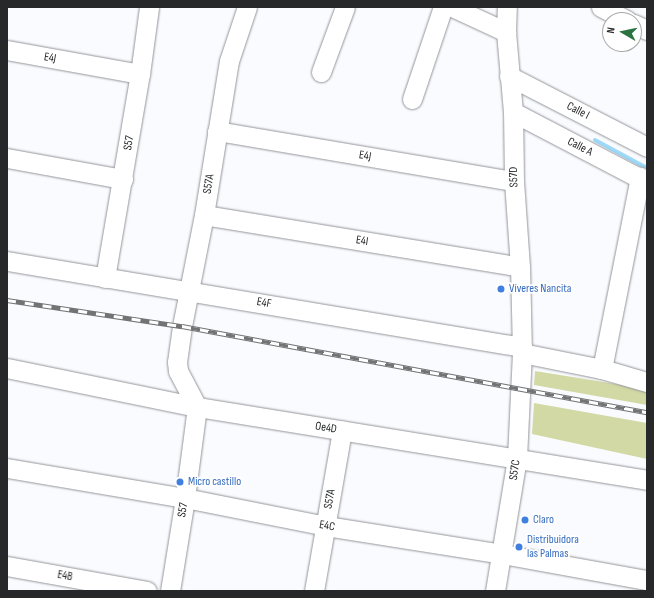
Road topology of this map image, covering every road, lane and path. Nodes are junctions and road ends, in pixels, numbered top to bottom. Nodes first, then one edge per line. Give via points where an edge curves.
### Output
1 (149, 7) edge
2 (247, 7) edge
3 (345, 7) edge
4 (443, 7) edge
5 (452, 7) edge
6 (507, 7) edge
7 (601, 7) edge
8 (611, 12) edge
9 (506, 32) junction
10 (7, 50) edge
11 (322, 72) dead end
12 (140, 74) junction
13 (509, 76) junction
14 (412, 99) dead end
15 (513, 112) junction
16 (217, 131) junction
17 (647, 147) edge
18 (7, 158) edge
19 (123, 179) junction
20 (644, 180) edge
21 (514, 181) junction
22 (204, 215) junction
23 (7, 261) edge
24 (520, 267) junction
25 (104, 278) junction
26 (188, 290) junction
27 (522, 350) junction
28 (602, 369) junction
29 (7, 370) edge
30 (647, 382) edge
31 (197, 407) junction
32 (342, 430) junction
33 (517, 458) junction
34 (7, 468) edge
35 (647, 480) edge
36 (185, 498) junction
37 (326, 526) junction
38 (502, 554) junction
39 (7, 566) edge
40 (647, 580) edge
41 (147, 591) edge
42 (170, 591) edge
43 (314, 591) edge
44 (495, 591) edge

1 - 12 street, S57
2 - 16 street, S57A via 229,61
3 - 11 street
4 - 14 street
5 - 9 street
6 - 9 street, S57D
7 - 8 street
9 - 13 street, S57D
10 - 12 street, E4J
12 - 19 street, S57
13 - 15 street, S57D
13 - 17 street, Calle I
15 - 20 street, Calle A
15 - 21 street, S57D
16 - 21 street, E4J
16 - 22 street, S57A
18 - 19 street
19 - 25 street, S57
20 - 28 street
21 - 24 street, S57D
22 - 24 street, E4I
22 - 26 street, S57A
23 - 25 street, E4F
24 - 27 street, S57D
25 - 26 street, E4F
26 - 27 street, E4F
26 - 31 street, S57A via 177,362 178,371
27 - 28 street, E4F
27 - 33 street, S57C
28 - 30 street, E4F
29 - 31 street, Oe4D
31 - 32 street, Oe4D
31 - 36 street, S57
32 - 33 street, Oe4D
32 - 37 street, S57A
33 - 35 street, Oe4D
33 - 38 street, S57C
34 - 36 street, E4C
36 - 37 street, E4C
36 - 42 street, S57
37 - 38 street, E4C
37 - 43 street, S57A
38 - 40 street, E4C
38 - 44 street, S57C
39 - 41 street, E4B

